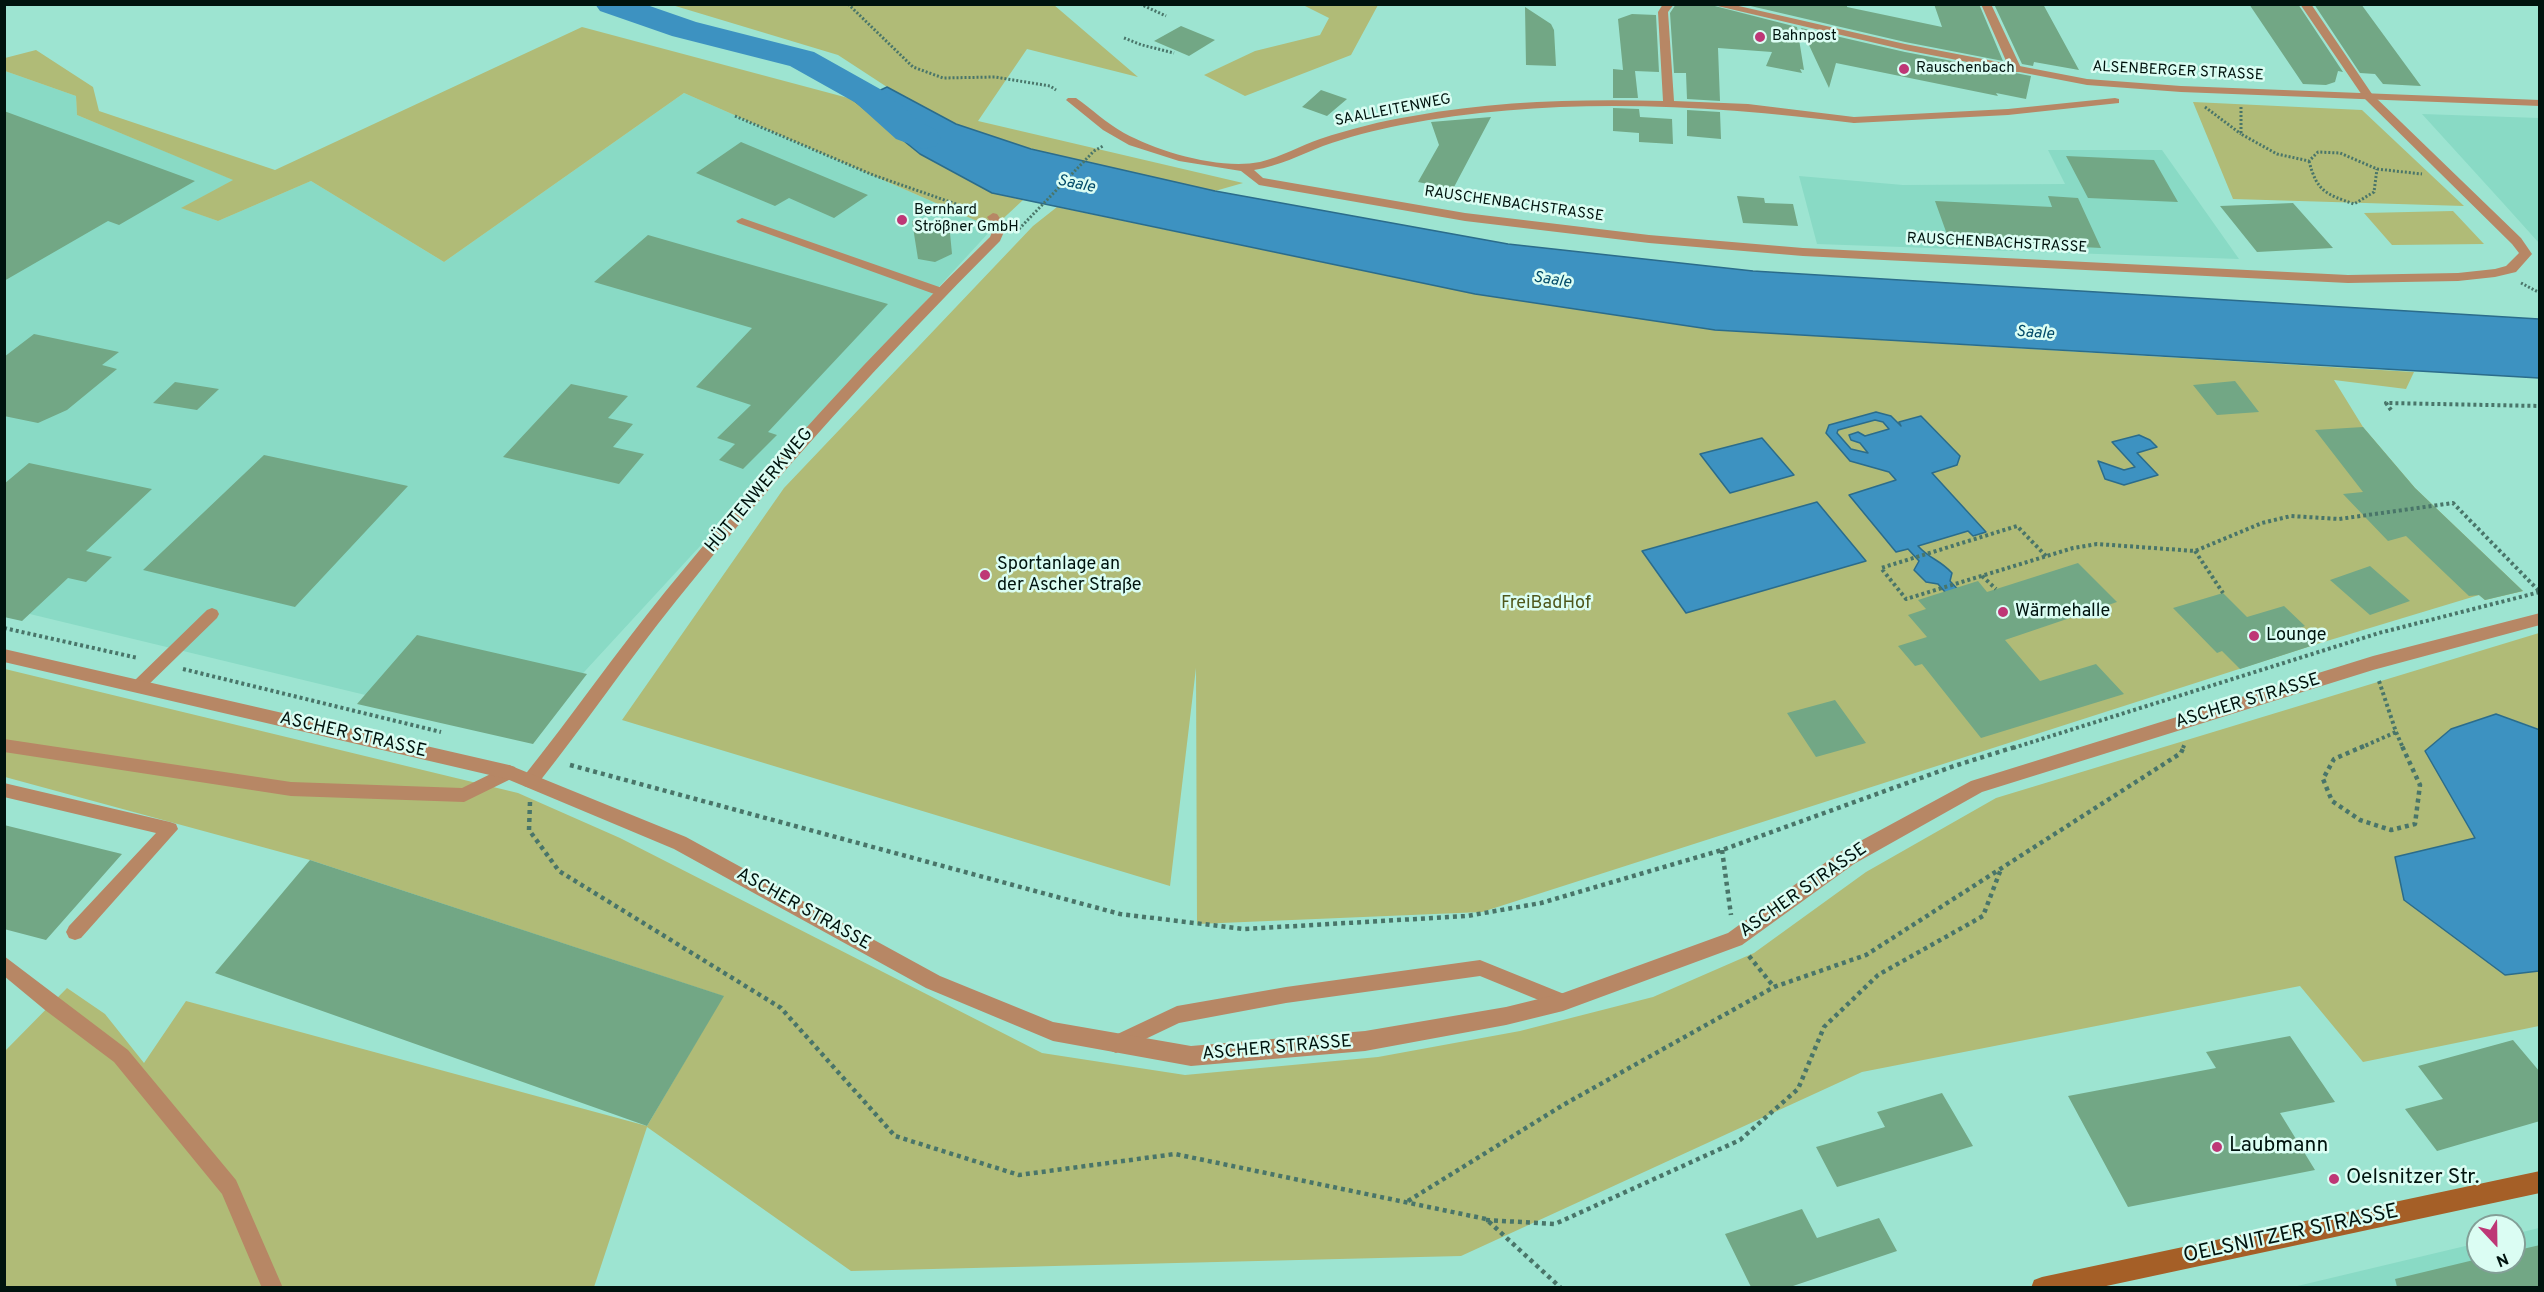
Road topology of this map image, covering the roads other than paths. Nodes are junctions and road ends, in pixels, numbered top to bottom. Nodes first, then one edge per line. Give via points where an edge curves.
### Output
1 (1669, 4) edge
2 (1714, 4) edge
3 (1986, 4) edge
4 (2305, 4) edge
5 (2016, 70) junction
6 (2368, 96) junction
7 (1072, 100) road end
8 (2115, 101) dead end
9 (2540, 104) edge
10 (1669, 105) junction
11 (1854, 120) joint
12 (1245, 167) junction
13 (993, 217) road end
14 (742, 220) dead end
15 (941, 292) junction
16 (212, 614) dead end
17 (2540, 619) edge
18 (4, 655) edge
19 (138, 686) junction
20 (4, 745) edge
21 (510, 772) junction
22 (530, 782) junction
23 (4, 790) edge
24 (75, 932) dead end
25 (4, 964) edge
26 (1563, 1002) junction
27 (1115, 1044) junction
28 (2540, 1182) edge
29 (273, 1287) edge
30 (2042, 1287) edge

1 - 10 street via 1664,12
2 - 5 street, ALSENBERGER STRASSE
3 - 5 street
4 - 6 street, RAUSCHENBACHSTRASSE
5 - 6 street, ALSENBERGER STRASSE via 2087,82 2181,89
6 - 9 street, ALSENBERGER STRASSE
6 - 12 street, RAUSCHENBACHSTRASSE via 2517,242 2526,254 2517,266 2458,277 2348,279 1803,252 1466,217 1259,181
7 - 12 street, SAALLEITENWEG via 1118,135 1139,144 1217,165
8 - 11 lane via 2008,112
10 - 11 street, SAALLEITENWEG via 1735,106
10 - 12 street, SAALLEITENWEG via 1574,105 1425,117 1351,132 1294,155
13 - 15 street, HÜTTENWERKWEG via 1000,227 996,238
14 - 15 lane
15 - 22 street, HÜTTENWERKWEG via 813,428 669,597
16 - 19 lane
17 - 26 street, ASCHER STRASSE via 2373,663 1977,786 1847,858 1735,939
18 - 19 street, ASCHER STRASSE
19 - 21 street, ASCHER STRASSE
20 - 21 lane via 291,789 464,795
21 - 22 street, ASCHER STRASSE
22 - 27 street, ASCHER STRASSE via 680,843 933,982 1053,1031
23 - 24 lane via 170,830
25 - 29 lane via 121,1056 229,1187
26 - 27 street, ASCHER STRASSE via 1365,1041 1191,1056
26 - 27 lane via 1480,968 1177,1014
28 - 30 main road, OELSNITZER STRASSE

